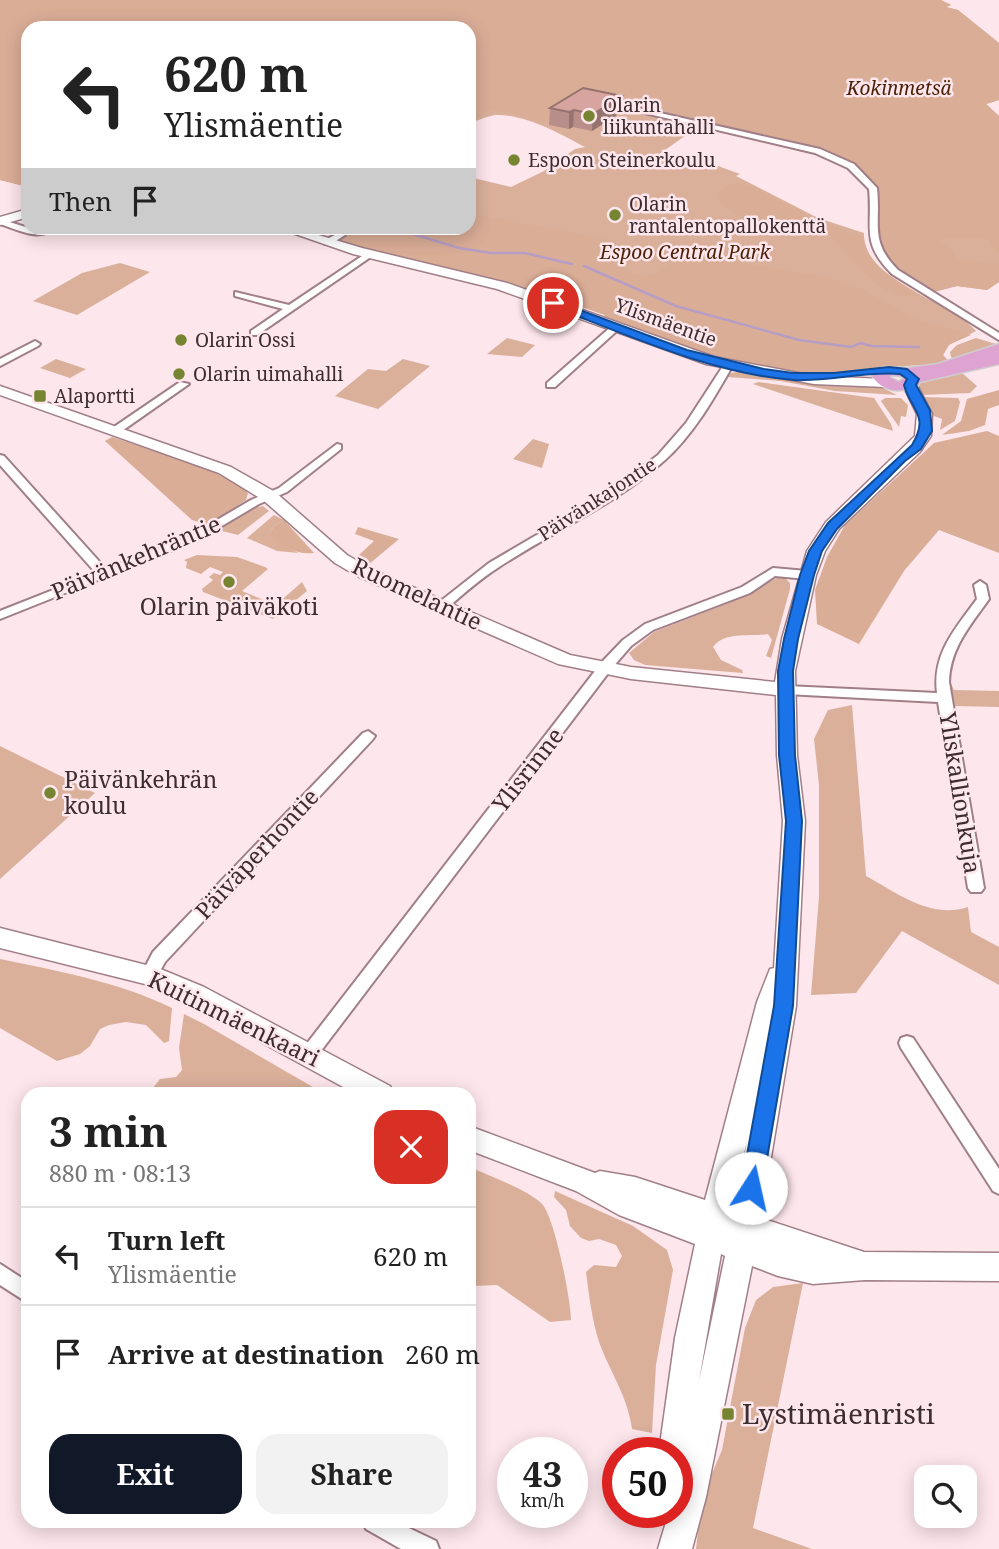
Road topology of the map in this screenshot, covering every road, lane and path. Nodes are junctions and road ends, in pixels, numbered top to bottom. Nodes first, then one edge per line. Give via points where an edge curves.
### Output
1 (638, 110) dead end
2 (21, 215) edge
3 (0, 221) edge
4 (21, 228) edge
5 (306, 235) edge
6 (341, 235) edge
7 (328, 242) junction
8 (371, 254) junction
9 (238, 294) dead end
10 (290, 309) junction
11 (616, 327) junction
12 (254, 333) dead end
13 (999, 337) edge
14 (35, 344) dead end
15 (999, 349) edge
16 (999, 359) edge
17 (0, 363) edge
18 (728, 365) junction
19 (899, 380) junction
20 (184, 384) dead end
21 (551, 385) dead end
22 (0, 390) edge
23 (115, 430) junction
24 (337, 447) dead end
25 (0, 458) edge
26 (269, 496) junction
27 (103, 573) junction
28 (807, 575) junction
29 (980, 585) dead end
30 (441, 607) junction
31 (0, 615) edge
32 (604, 668) junction
33 (786, 690) junction
34 (944, 698) junction
35 (368, 736) dead end
36 (976, 888) dead end
37 (0, 938) edge
38 (784, 964) junction
39 (149, 975) junction
40 (906, 1043) dead end
41 (309, 1055) junction
42 (368, 1087) edge
43 (476, 1141) edge
44 (999, 1185) edge
45 (715, 1227) junction
46 (743, 1238) junction
47 (999, 1267) edge
48 (0, 1274) edge
49 (21, 1288) edge
50 (677, 1437) edge
51 (382, 1528) edge
52 (670, 1528) edge
53 (400, 1544) edge
54 (428, 1549) edge
55 (668, 1549) edge
56 (676, 1549) edge

1 - 13 street via 801,146 851,166 873,188 871,237 883,262
2 - 3 main road
3 - 4 street
5 - 7 main road, Ylismäentie
6 - 7 street
7 - 8 main road, Ylismäentie
8 - 10 street
8 - 11 main road, Ylismäentie via 502,286
9 - 10 street
10 - 12 street
11 - 18 main road, Ylismäentie
11 - 21 street
14 - 17 street
15 - 19 main road, Ylismäentie
16 - 19 main road, Ylismäentie
18 - 19 main road, Ylismäentie via 836,382
18 - 30 street, Päivänkajontie via 674,445 651,467 471,580
19 - 28 main road via 924,410 926,431 916,447 832,526
20 - 23 street
22 - 23 main road, Ruomelantie
23 - 26 main road, Ruomelantie via 215,466
24 - 26 street, Päivänkehräntie via 290,486
25 - 27 street
26 - 27 street, Päivänkehräntie via 194,538
26 - 30 main road, Ruomelantie via 352,566
27 - 31 street, Päivänkehräntie
28 - 32 street, Ylisrinne via 773,572 746,590 649,627
28 - 33 main road via 785,671
29 - 34 street, Yliskallionkuja via 982,600 946,653
30 - 32 main road, Ruomelantie via 547,653
32 - 33 main road, Ruomelantie
32 - 41 street, Ylisrinne
33 - 34 street
33 - 38 main road via 794,821
34 - 36 street, Yliskallionkuja
35 - 39 street, Päiväperhontie via 159,957
37 - 39 main road, Kuitinmäenkaari
38 - 45 main road via 769,1002
38 - 46 main road via 784,1006
39 - 41 main road, Kuitinmäenkaari via 195,994
40 - 44 street
41 - 42 main road, Kuitinmäenkaari
43 - 45 main road via 585,1182 629,1206
45 - 46 main road
45 - 50 main road via 692,1331
46 - 47 main road via 813,1270
46 - 56 main road
48 - 49 street
51 - 53 street
52 - 55 main road
53 - 54 street

